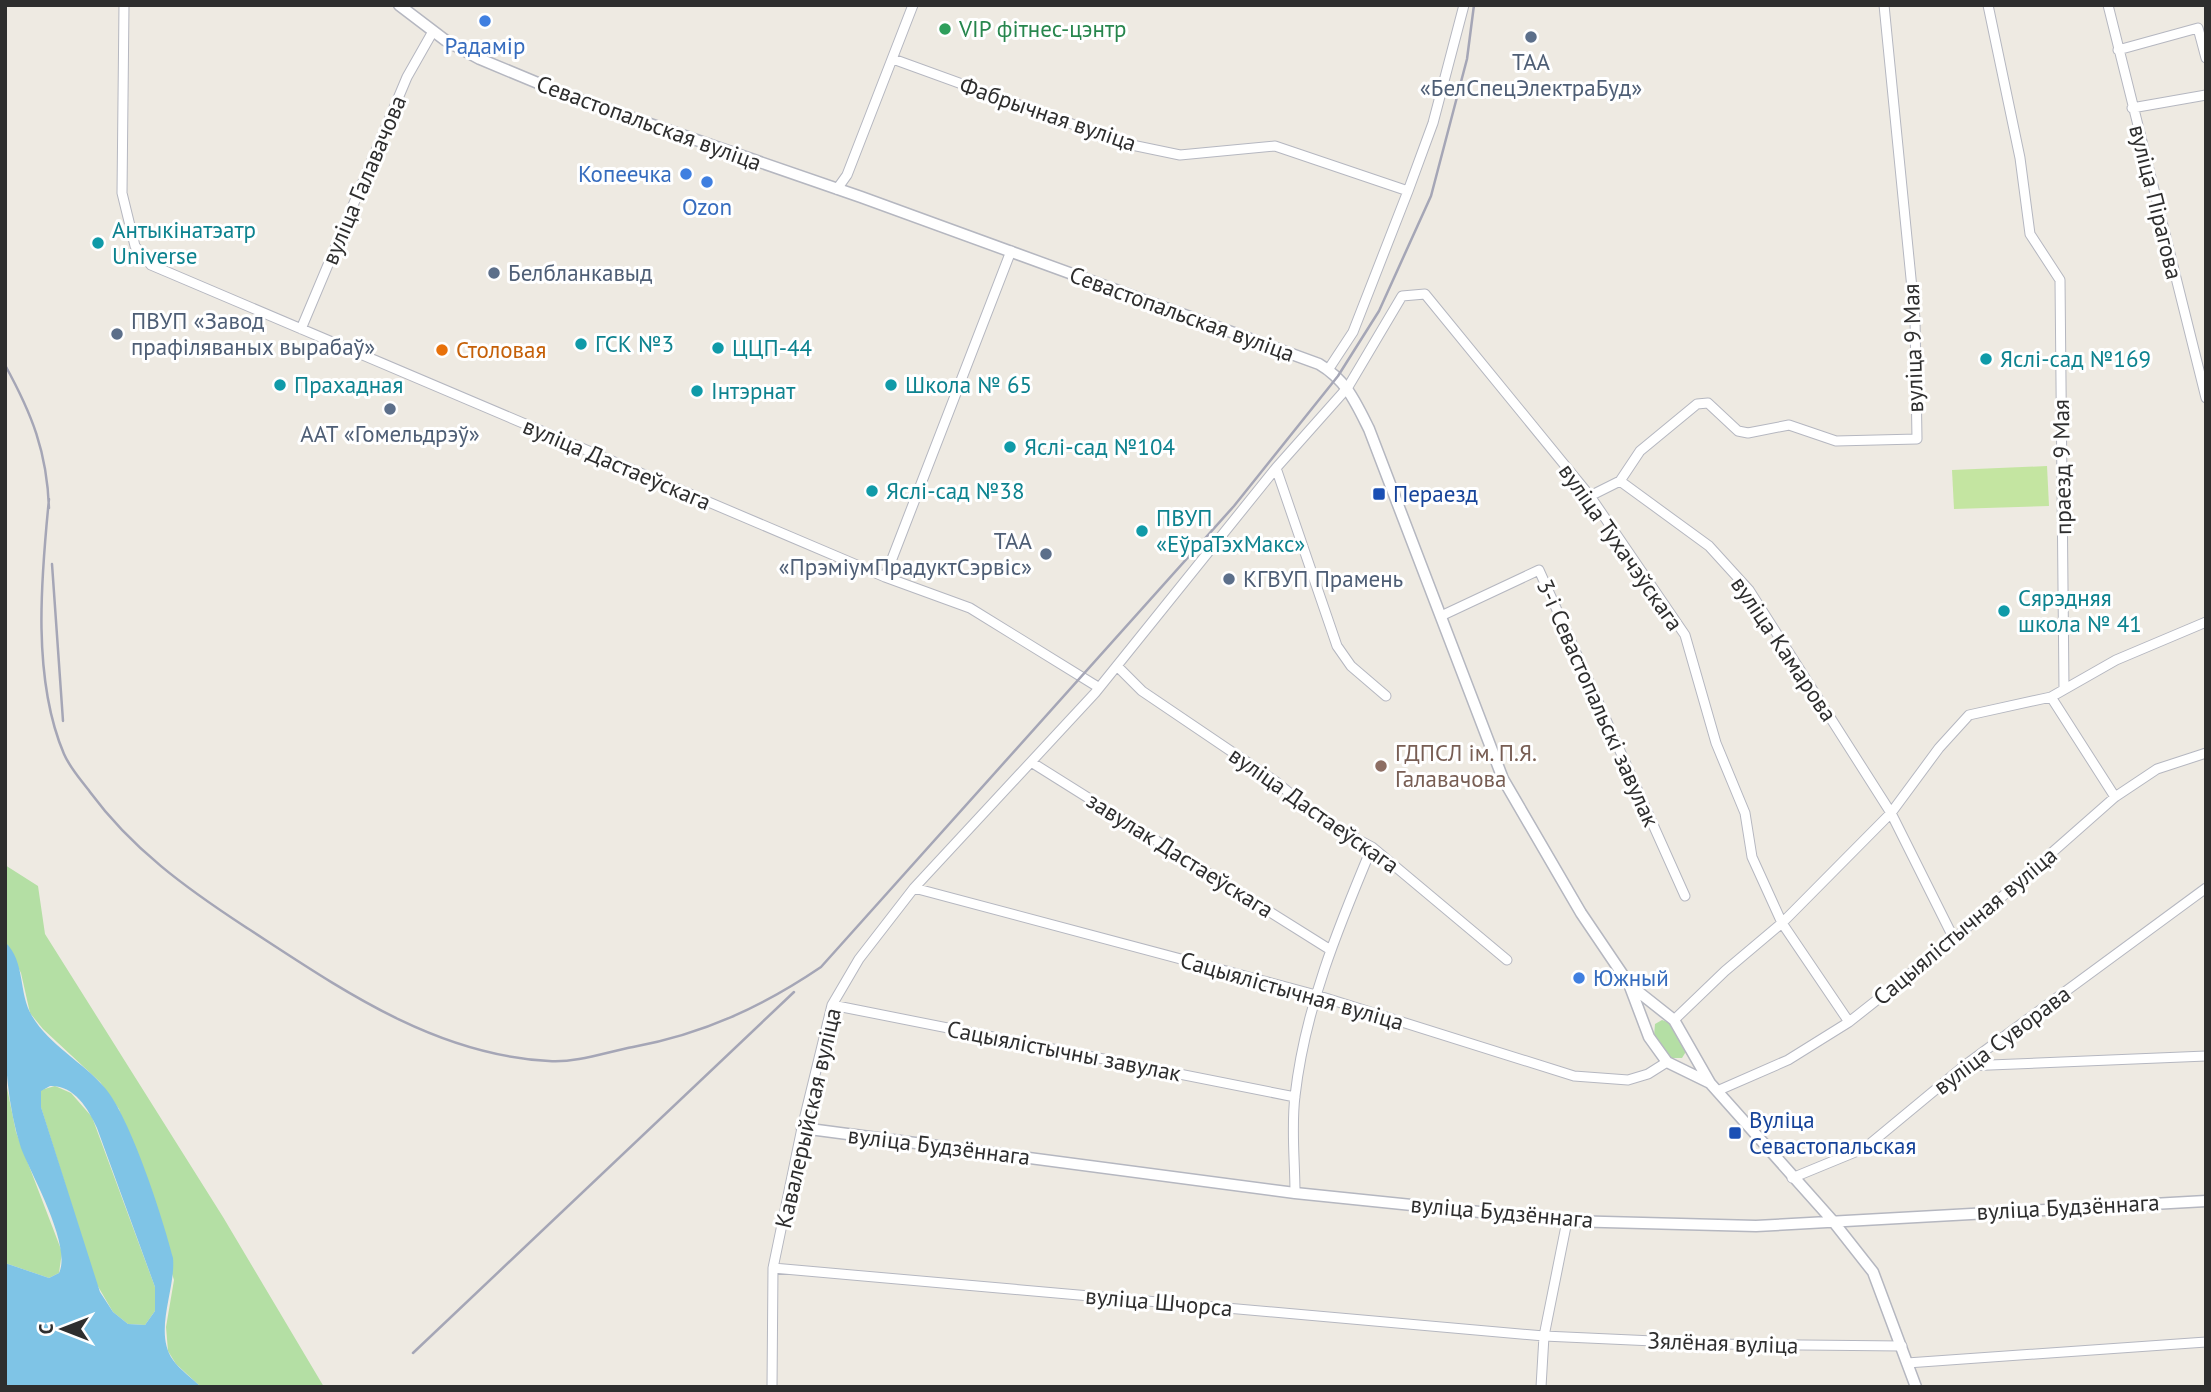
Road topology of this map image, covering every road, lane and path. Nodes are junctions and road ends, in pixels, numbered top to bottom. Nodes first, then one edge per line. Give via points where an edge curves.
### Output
1 (124, 5) edge
2 (912, 5) edge
3 (1464, 5) edge
4 (1884, 5) edge
5 (1988, 5) edge
6 (2108, 5) edge
7 (406, 8) edge
8 (432, 33) junction
9 (2118, 50) junction
10 (2206, 58) edge
11 (893, 59) junction
12 (2206, 95) edge
13 (2132, 108) junction
14 (837, 188) junction
15 (1408, 191) junction
16 (1011, 251) junction
17 (301, 329) junction
18 (1328, 370) junction
19 (1348, 387) junction
20 (2206, 398) edge
21 (1276, 468) junction
22 (1620, 481) junction
23 (1590, 496) junction
24 (885, 577) junction
25 (1441, 617) junction
26 (2206, 622) edge
27 (1117, 666) junction
28 (2064, 689) junction
29 (1096, 690) junction
30 (1386, 696) dead end
31 (2051, 697) junction
32 (2206, 753) edge
33 (1031, 762) junction
34 (2115, 797) junction
35 (1891, 813) junction
36 (1372, 847) junction
37 (914, 888) junction
38 (2206, 888) edge
39 (1685, 895) dead end
40 (1782, 923) junction
41 (1954, 939) junction
42 (1329, 948) junction
43 (1507, 960) dead end
44 (1629, 984) junction
45 (1316, 995) junction
46 (832, 1005) junction
47 (1671, 1018) junction
48 (1849, 1022) junction
49 (1649, 1037) junction
50 (1690, 1044) junction
51 (2206, 1056) edge
52 (1667, 1062) junction
53 (1964, 1066) junction
54 (1713, 1087) junction
55 (1295, 1097) junction
56 (802, 1128) junction
57 (1792, 1178) junction
58 (1295, 1193) junction
59 (2206, 1201) edge
60 (1832, 1220) junction
61 (1567, 1221) junction
62 (773, 1268) junction
63 (1545, 1336) junction
64 (2206, 1342) edge
65 (1902, 1346) junction
66 (1907, 1363) junction
67 (772, 1387) edge
68 (1541, 1387) edge
69 (1916, 1387) edge

1 - 17 street, вуліца Дастаеўскага via 122,192 135,246 152,265
2 - 11 street
3 - 15 street via 1433,123
4 - 22 street, вуліца 9 Мая via 1915,319 1917,439 1836,441 1789,425 1748,433 1738,431 1708,403 1697,404 1640,451
5 - 28 street, праезд 9 Мая via 2020,158 2030,234 2060,280
6 - 9 street, вуліца Пірагова
7 - 8 street, Севастопальская вуліца
8 - 14 street, Севастопальская вуліца via 480,59 569,96
8 - 17 street, вуліца Галавачова via 407,77
9 - 10 street via 2198,28
9 - 13 street, вуліца Пірагова
11 - 14 street via 847,175
11 - 15 street, Фабрычная вуліца via 1127,144 1180,155 1275,146
12 - 13 street
13 - 20 street, вуліца Пірагова
14 - 16 street, Севастопальская вуліца
15 - 18 street via 1353,331
16 - 18 street, Севастопальская вуліца
16 - 24 street
17 - 24 street, вуліца Дастаеўскага
18 - 19 street, Севастопальская вуліца
19 - 21 street, Кавалерыйская вуліца
19 - 23 street, вуліца Тухачэўскага via 1402,296 1425,294
19 - 25 street, Севастопальская вуліца
21 - 27 street, Кавалерыйская вуліца
21 - 30 street via 1337,646 1351,666
22 - 23 street, вуліца 9 Мая
22 - 35 street, вуліца Камарова via 1709,546 1749,590
23 - 40 street, вуліца Тухачэўскага via 1685,635 1716,743 1745,813 1752,856
24 - 29 street, вуліца Дастаеўскага via 970,608
25 - 39 street, 3-і Севастопальскі завулак via 1539,570
25 - 44 street, Севастопальская вуліца via 1503,779 1554,869
26 - 28 street via 2116,660
27 - 29 street, Кавалерыйская вуліца
27 - 36 street, вуліца Дастаеўскага via 1142,691 1275,781 1325,822
28 - 31 street
29 - 33 street, Кавалерыйская вуліца
31 - 34 street
31 - 35 street via 1969,715
32 - 34 street, Сацыялістычная вуліца via 2157,769
33 - 37 street, Кавалерыйская вуліца
33 - 42 street, завулак Дастаеўскага
34 - 41 street, Сацыялістычная вуліца
35 - 40 street
35 - 41 street, вуліца Камарова
36 - 42 street
36 - 43 street, вуліца Дастаеўскага
37 - 45 street, Сацыялістычная вуліца
37 - 46 street, Кавалерыйская вуліца via 859,959
38 - 53 street, вуліца Суворава
40 - 47 street
40 - 48 street, вуліца Тухачэўскага
41 - 48 street, Сацыялістычная вуліца
42 - 45 street
44 - 47 street, Севастопальская вуліца
44 - 49 street, Севастопальская вуліца
45 - 52 street, Сацыялістычная вуліца via 1574,1076 1628,1080
45 - 55 street
46 - 55 street, Сацыялістычны завулак
46 - 56 street, Кавалерыйская вуліца
47 - 49 street via 1654,1020
47 - 50 street, Севастопальская вуліца
48 - 54 street, Сацыялістычная вуліца via 1788,1060
49 - 52 street, Севастопальская вуліца
50 - 52 street via 1686,1060
50 - 54 street, Севастопальская вуліца
51 - 53 street
52 - 54 street, Севастопальская вуліца
53 - 57 street, вуліца Суворава via 1865,1148
54 - 57 street, Севастопальская вуліца
55 - 58 street
56 - 58 street, вуліца Будзённага
56 - 62 street, Кавалерыйская вуліца
57 - 60 street, Севастопальская вуліца
58 - 61 street, вуліца Будзённага
59 - 60 street, вуліца Будзённага
60 - 61 street, вуліца Будзённага via 1756,1226
60 - 65 street, Севастопальская вуліца via 1873,1272
61 - 63 street
62 - 63 street, вуліца Шчорса
62 - 67 street, Кавалерыйская вуліца
63 - 65 street, Зялёная вуліца via 1719,1345
63 - 68 street
64 - 66 street
65 - 66 street, Севастопальская вуліца
66 - 69 street, Севастопальская вуліца

